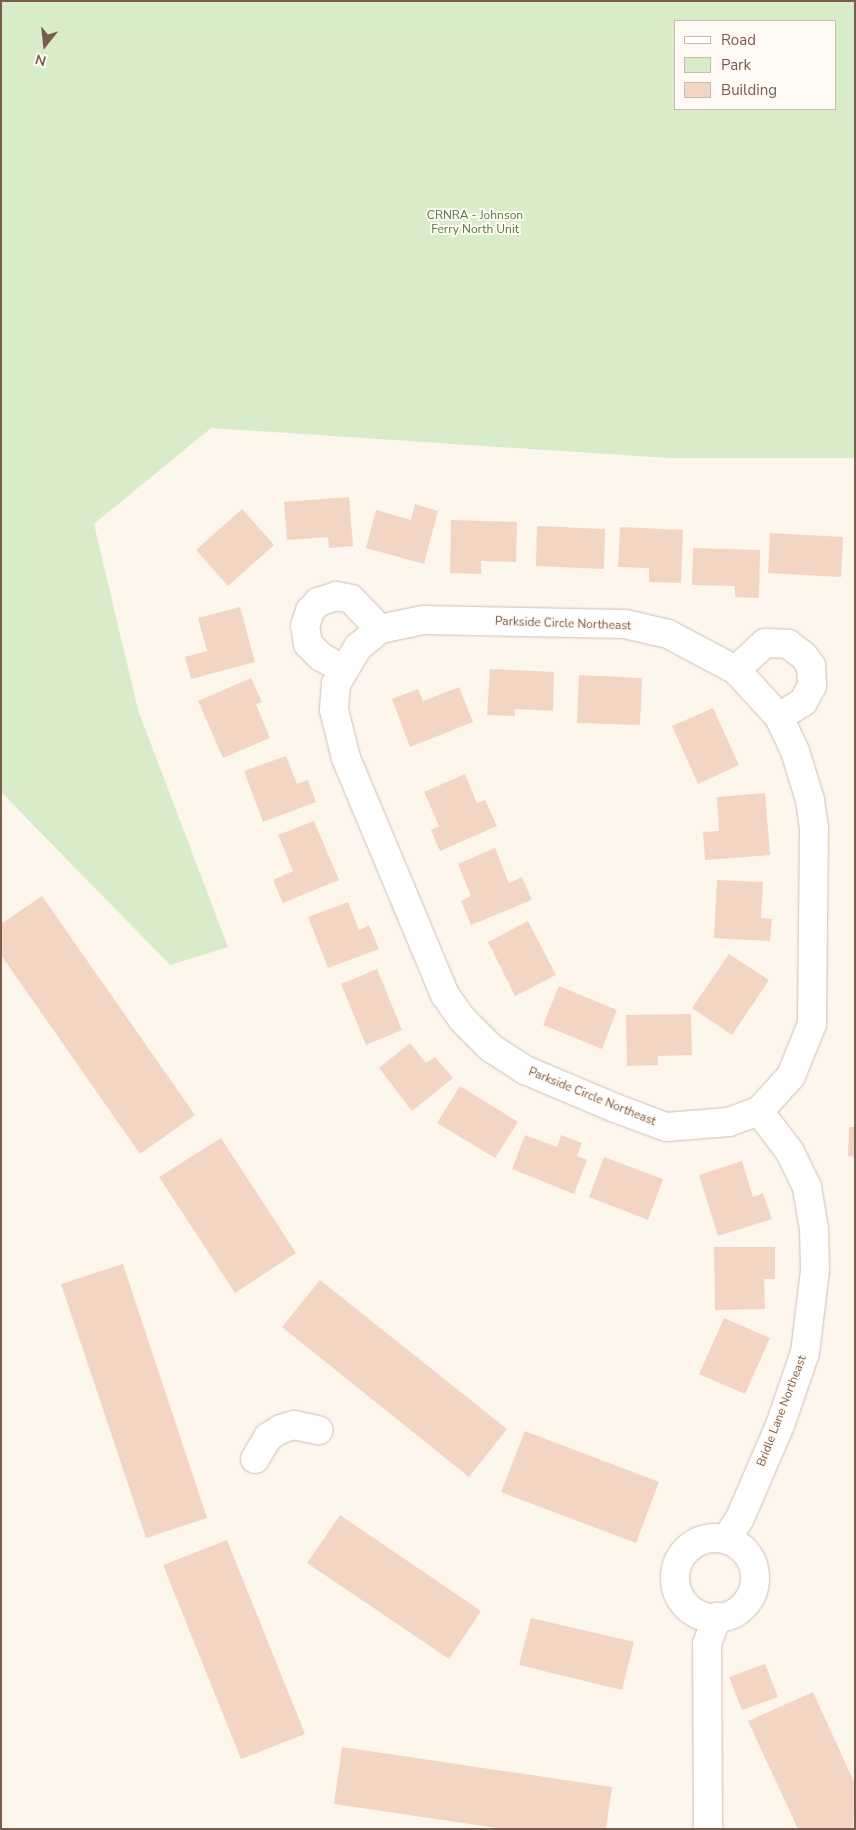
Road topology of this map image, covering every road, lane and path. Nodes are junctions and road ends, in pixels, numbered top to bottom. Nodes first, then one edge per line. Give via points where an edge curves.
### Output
1 (380, 629) junction
2 (343, 670) junction
3 (736, 670) junction
4 (780, 717) junction
5 (759, 1111) junction
6 (318, 1430) dead end
7 (255, 1459) dead end
8 (726, 1539) junction
9 (718, 1617) junction
10 (708, 1829) edge

1 - 2 street, Parkside Circle Northeast via 358,647
1 - 2 street via 351,599 336,596 314,607 305,626 308,644 321,657
1 - 3 street, Parkside Circle Northeast via 423,620 624,624 668,634
2 - 5 street, Parkside Circle Northeast via 336,684 334,710 346,758 430,964 462,1019 491,1048 525,1070 666,1127 728,1122
3 - 4 street, Parkside Circle Northeast
3 - 4 street via 766,643 788,644 804,656 810,666 812,686 803,702
4 - 5 street, Parkside Circle Northeast via 795,751 810,800 814,828 812,1024 791,1076
5 - 8 street, Bridle Lane Northeast via 790,1152 807,1187 814,1229 815,1270 805,1353 740,1518
6 - 7 street via 294,1425 281,1429 268,1438
8 - 9 street via 748,1554 755,1580 746,1603 738,1610
8 - 9 street via 699,1541 688,1548 676,1572 676,1584 687,1605 695,1612
9 - 10 street via 707,1644

